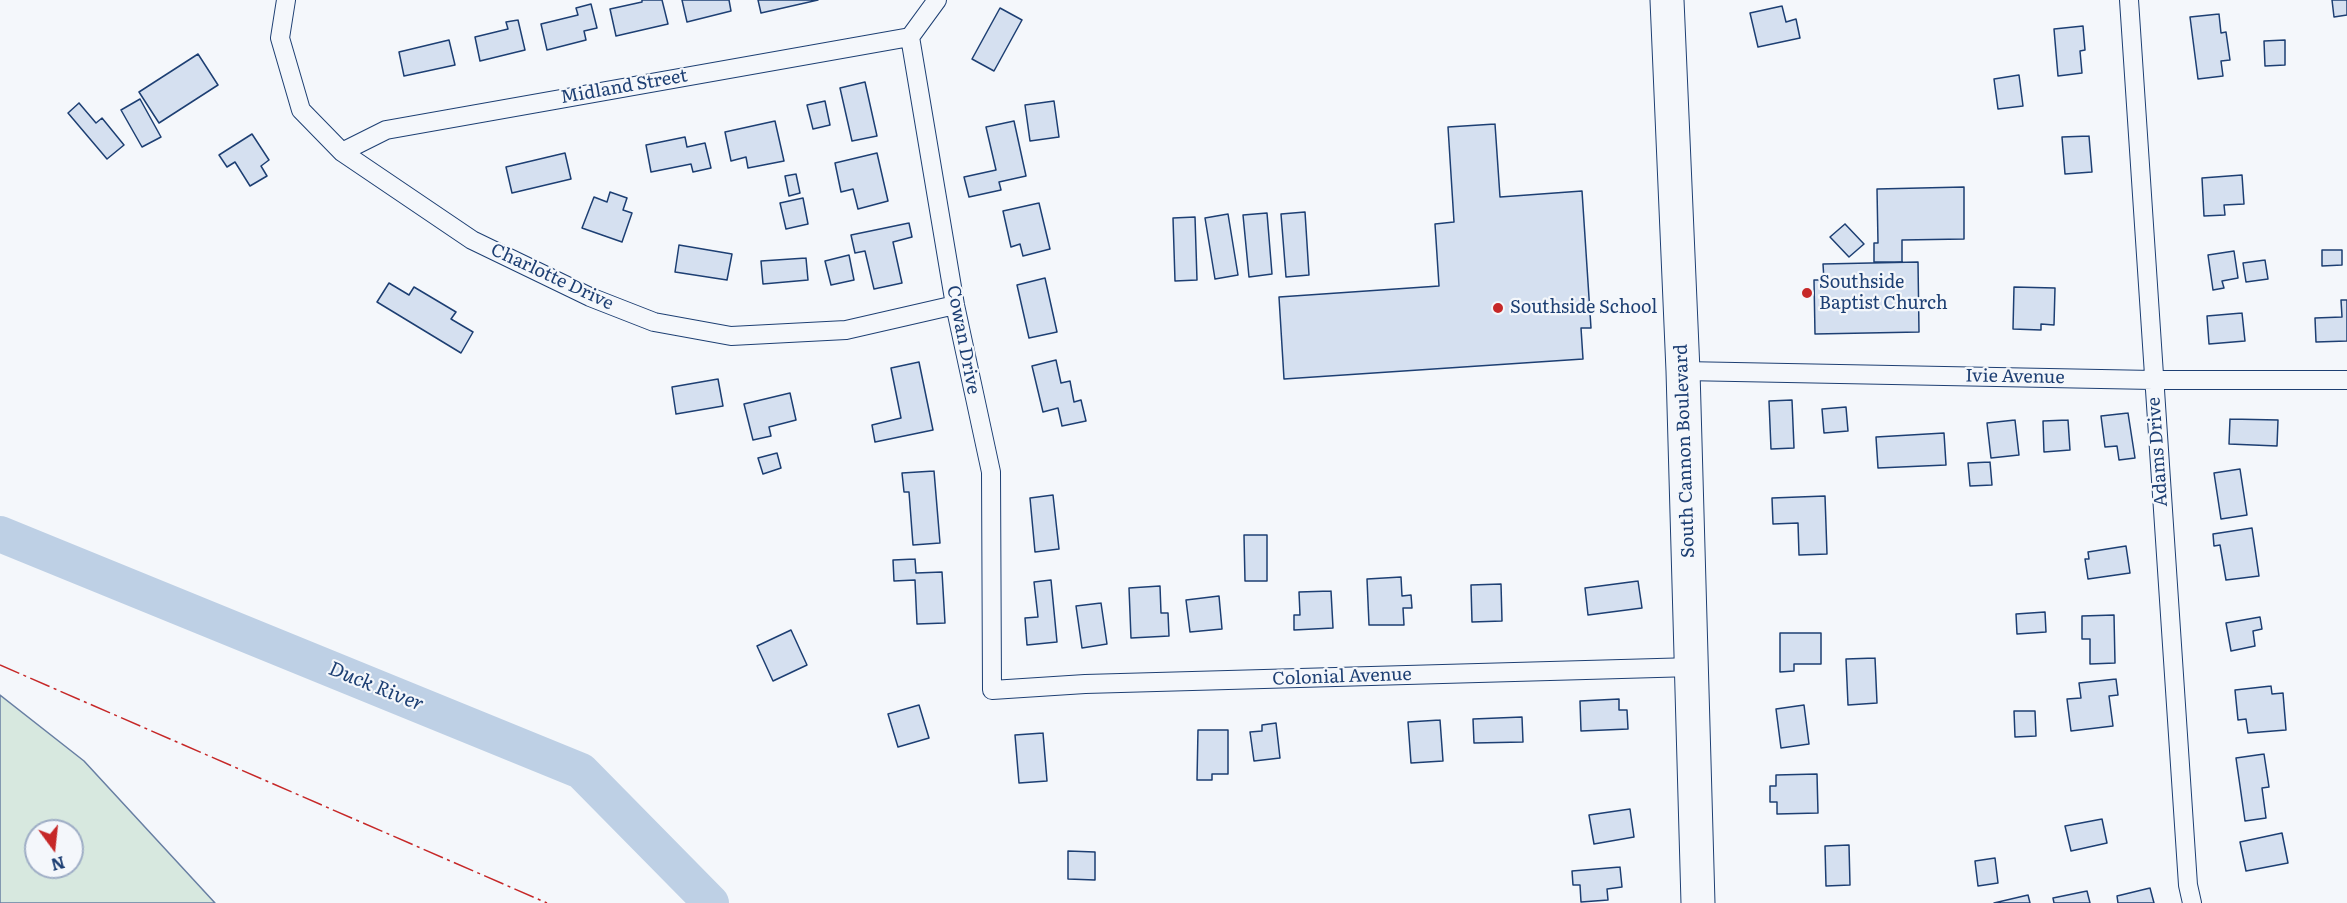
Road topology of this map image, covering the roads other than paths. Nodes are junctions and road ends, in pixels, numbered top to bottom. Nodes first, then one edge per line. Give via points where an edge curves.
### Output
1 (286, 0) edge
2 (937, 0) edge
3 (1667, 0) edge
4 (2129, 0) edge
5 (910, 37) junction
6 (342, 152) junction
7 (955, 305) junction
8 (1683, 371) junction
9 (2153, 380) junction
10 (2347, 380) edge
11 (1693, 668) junction
12 (992, 690) joint
13 (1698, 903) edge
14 (2192, 903) edge

1 - 6 street, Charlotte Drive via 280,38 301,110
2 - 5 street
3 - 8 highway, South Cannon Boulevard
4 - 9 street, Adams Drive
5 - 6 street, Midland Street via 386,130
5 - 7 street, Cowan Drive
6 - 7 street, Charlotte Drive via 472,240 590,297 654,322 731,336 846,330
7 - 12 street, Cowan Drive via 990,472
8 - 9 street, Ivie Avenue
8 - 11 highway, South Cannon Boulevard
9 - 10 street, Ivie Avenue
9 - 14 street, Adams Drive
11 - 12 street, Colonial Avenue via 1085,684
11 - 13 highway, South Cannon Boulevard

